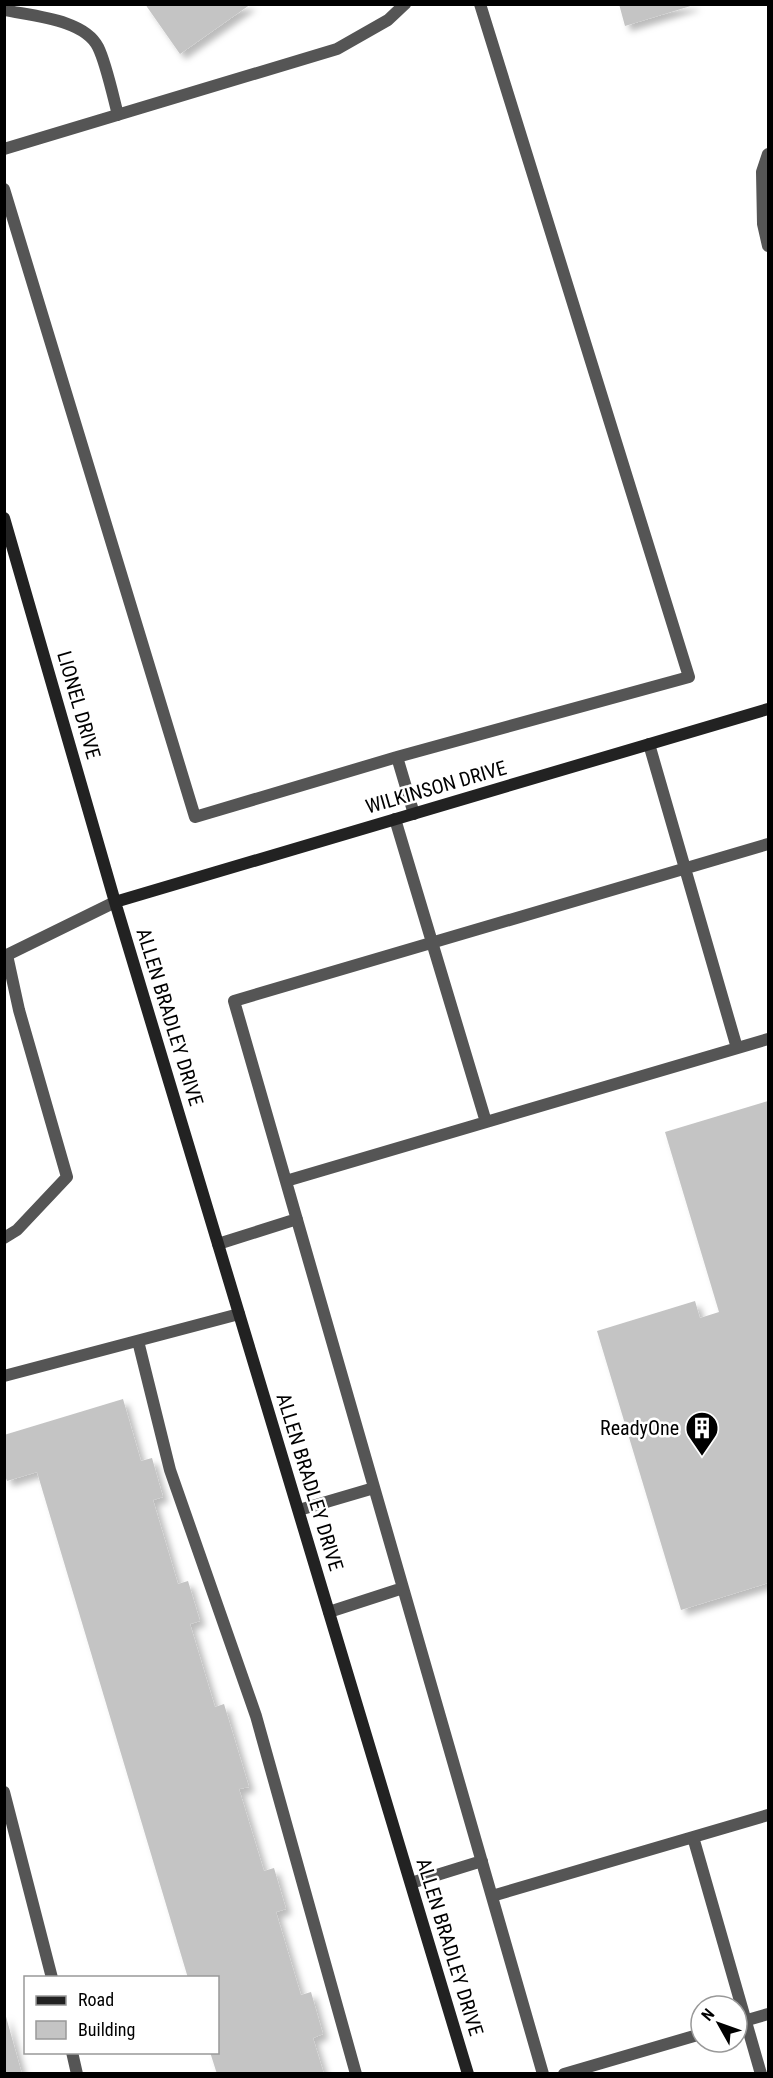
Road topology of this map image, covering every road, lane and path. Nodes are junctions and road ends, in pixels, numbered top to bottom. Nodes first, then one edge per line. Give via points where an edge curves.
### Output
1 (405, 4) edge
2 (480, 4) edge
3 (4, 10) edge
4 (118, 115) junction
5 (4, 149) edge
6 (768, 154) edge
7 (4, 189) edge
8 (768, 246) edge
9 (4, 518) edge
10 (768, 709) edge
11 (649, 744) junction
12 (397, 757) junction
13 (414, 814) junction
14 (395, 819) junction
15 (768, 844) edge
16 (685, 868) junction
17 (115, 902) junction
18 (432, 942) junction
19 (6, 951) edge
20 (768, 1039) edge
21 (737, 1048) junction
22 (486, 1122) junction
23 (286, 1181) junction
24 (297, 1219) junction
25 (4, 1238) edge
26 (218, 1244) junction
27 (239, 1314) junction
28 (138, 1341) junction
29 (4, 1376) edge
30 (374, 1488) junction
31 (298, 1510) junction
32 (404, 1588) junction
33 (329, 1612) junction
34 (4, 1792) edge
35 (768, 1815) edge
36 (693, 1837) junction
37 (482, 1861) junction
38 (411, 1883) junction
39 (492, 1896) junction
40 (52, 1976) edge
41 (734, 1994) edge
42 (768, 2014) edge
43 (749, 2020) edge
44 (689, 2037) edge
45 (749, 2042) edge
46 (72, 2054) edge
47 (77, 2073) edge
48 (356, 2073) edge
49 (468, 2073) edge
50 (543, 2073) edge
51 (564, 2073) edge
52 (761, 2073) edge

1 - 4 lane via 388,20 337,49
2 - 12 lane via 689,677
3 - 4 lane via 75,25 91,37 99,47
4 - 5 lane
6 - 8 lane via 762,172 763,224
7 - 12 lane via 195,817
9 - 17 street, LIONEL DRIVE
10 - 11 street, WILKINSON DRIVE
11 - 13 street, WILKINSON DRIVE
11 - 16 lane
12 - 13 lane
13 - 14 street, WILKINSON DRIVE
14 - 17 street, WILKINSON DRIVE
14 - 18 lane
15 - 16 lane
16 - 18 lane
16 - 21 lane
17 - 19 lane
17 - 26 street, ALLEN BRADLEY DRIVE
18 - 22 lane
18 - 23 lane via 234,1001
19 - 25 lane via 67,1177 17,1230
20 - 21 lane
21 - 22 lane
22 - 23 lane
23 - 24 lane
24 - 26 lane
24 - 30 lane
26 - 27 street, ALLEN BRADLEY DRIVE
27 - 28 lane
27 - 31 street, ALLEN BRADLEY DRIVE
28 - 29 lane
28 - 48 lane via 170,1470 256,1716
30 - 31 lane
30 - 32 lane
31 - 33 street, ALLEN BRADLEY DRIVE
32 - 33 lane
32 - 37 lane
33 - 38 street, ALLEN BRADLEY DRIVE
34 - 40 lane
35 - 36 lane
36 - 39 lane
36 - 41 lane
37 - 38 lane
37 - 39 lane
38 - 49 street, ALLEN BRADLEY DRIVE
39 - 50 lane
42 - 43 lane
44 - 51 lane
45 - 52 lane
46 - 47 lane

